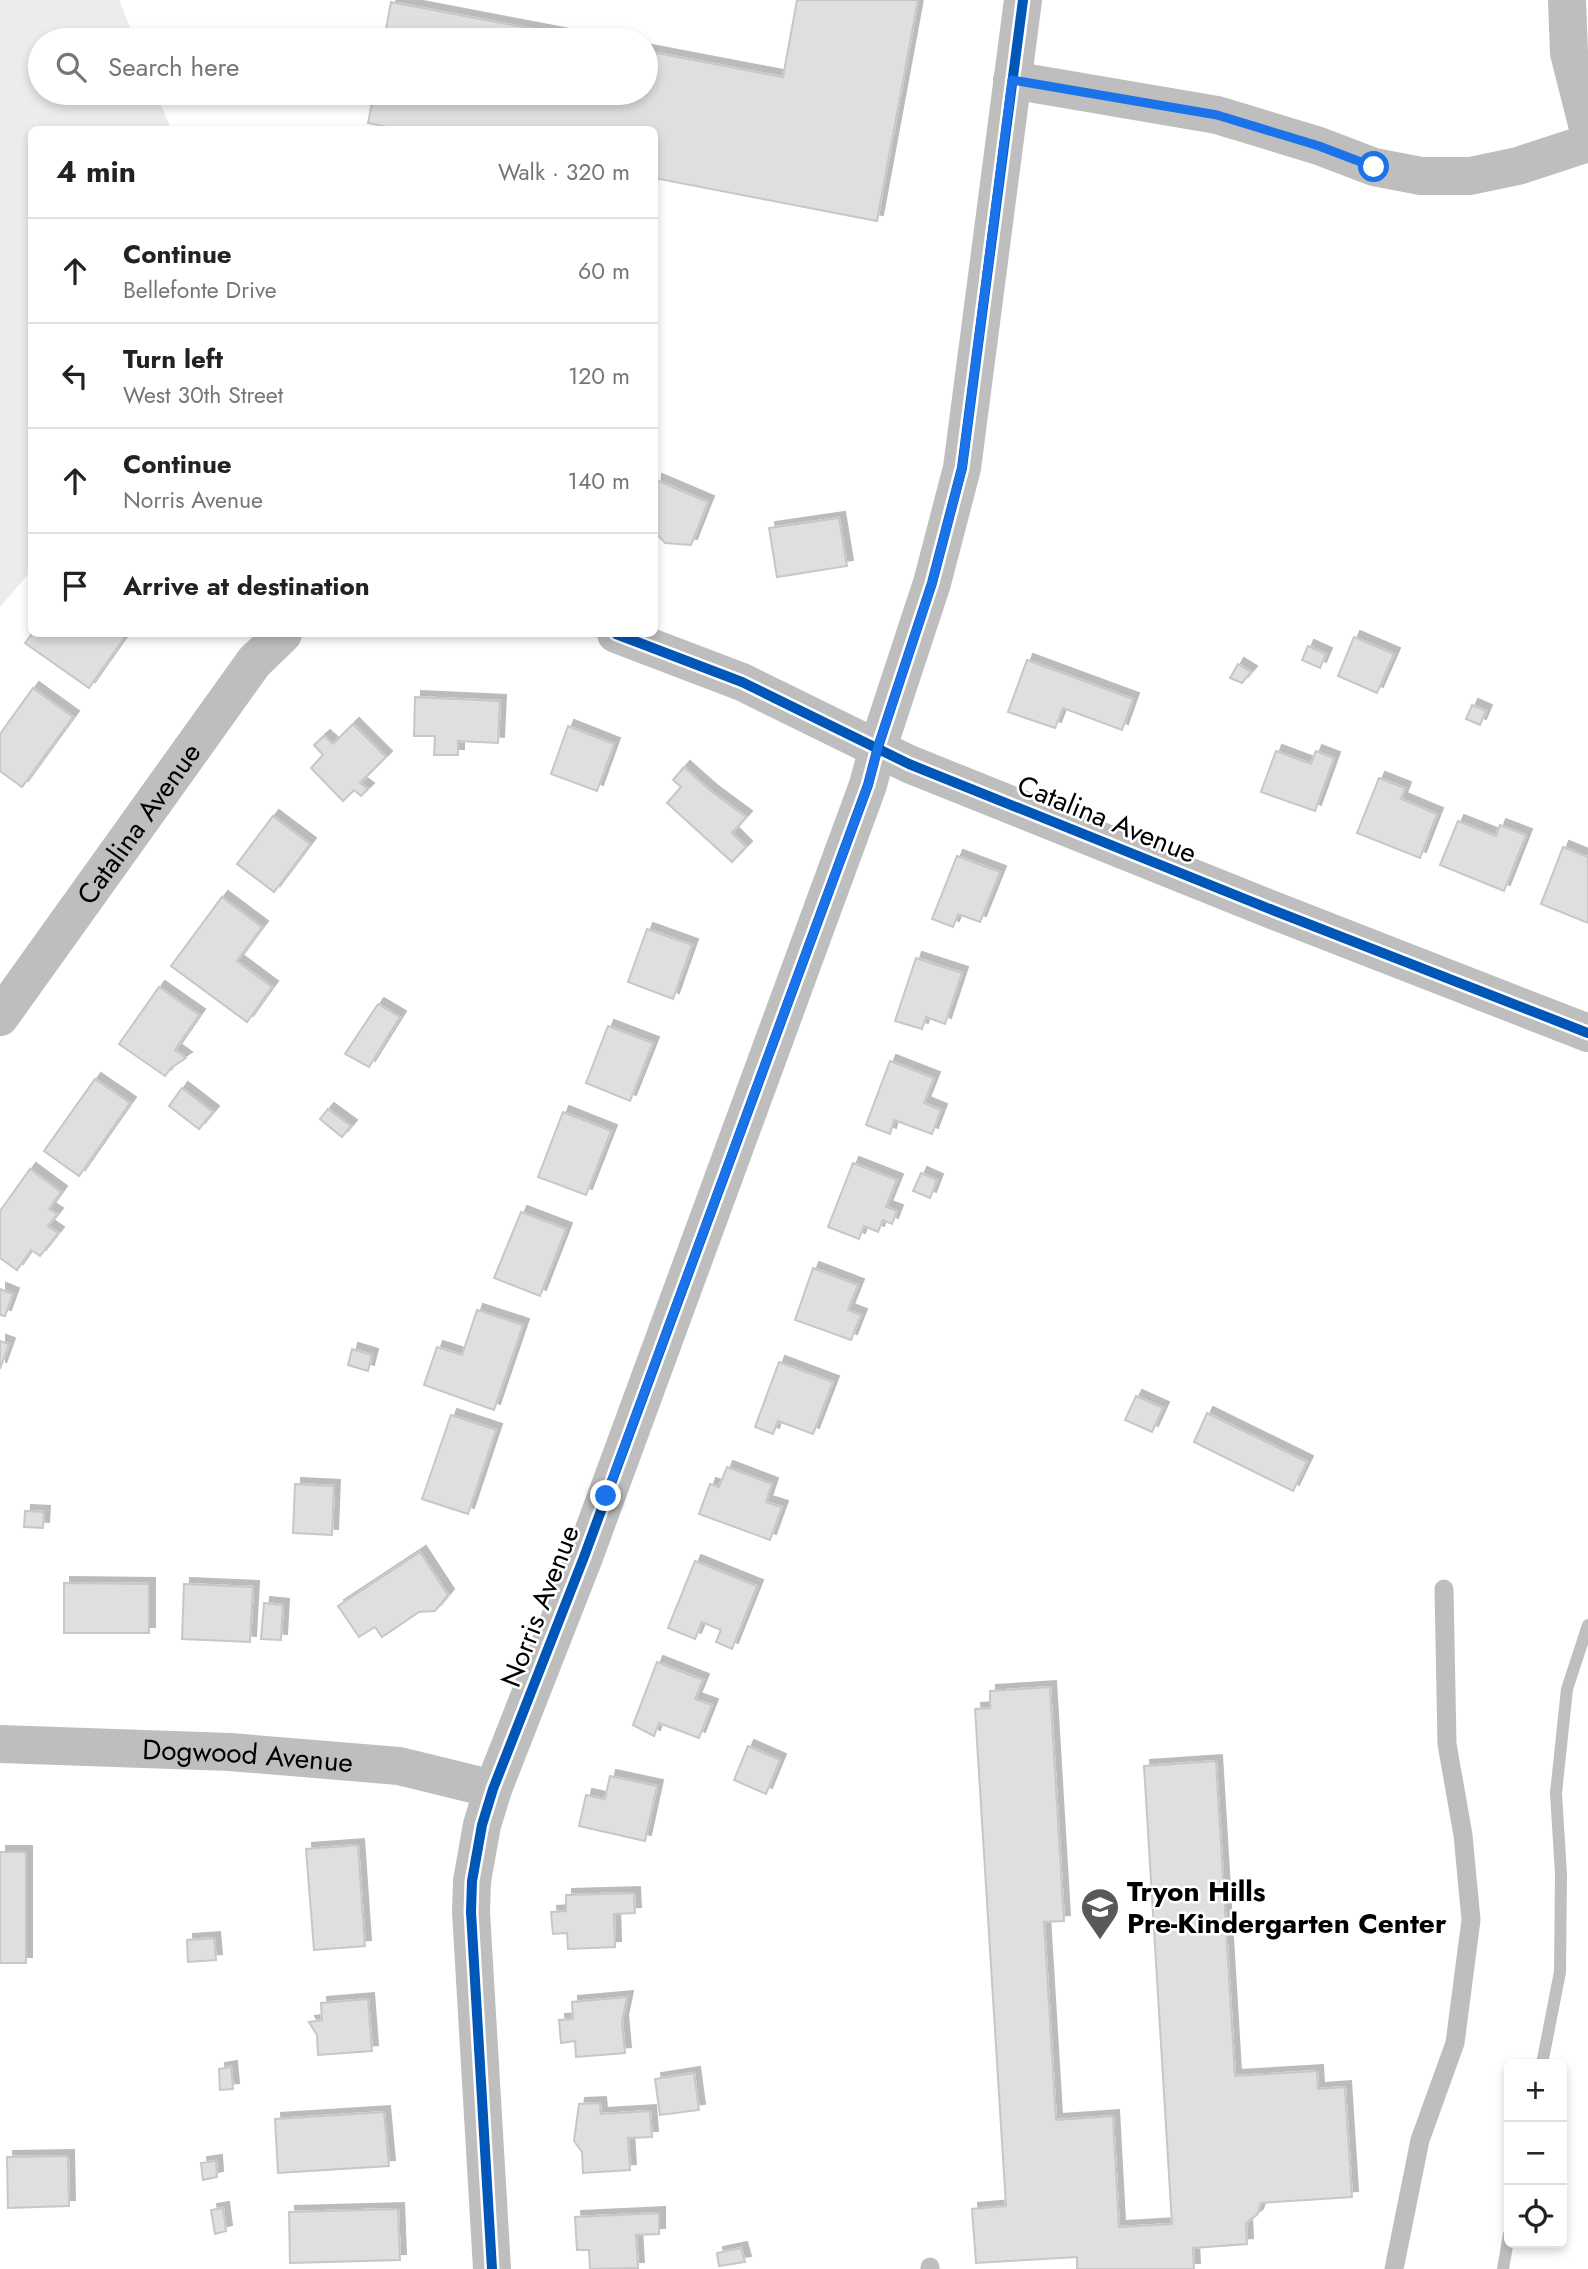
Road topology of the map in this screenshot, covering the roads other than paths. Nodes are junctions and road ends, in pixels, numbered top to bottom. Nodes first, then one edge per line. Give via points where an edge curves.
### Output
1 (1023, 0) edge
2 (1567, 0) edge
3 (1012, 80) junction
4 (1588, 128) edge
5 (1588, 143) edge
6 (281, 637) edge
7 (624, 637) edge
8 (878, 747) junction
9 (0, 1017) edge
10 (1588, 1033) edge
11 (1444, 1589) dead end
12 (0, 1744) edge
13 (493, 1789) junction
14 (492, 2269) edge
15 (1394, 2269) edge

1 - 3 street, Norris Avenue
2 - 4 street via 1569,53
3 - 5 street via 1217,115 1374,167 1421,176 1470,176
3 - 8 street, Norris Avenue via 962,468 932,583
6 - 9 street, Catalina Avenue via 247,671
7 - 8 street, Catalina Avenue via 742,682
8 - 10 street, Catalina Avenue via 909,764
8 - 13 street, Norris Avenue via 606,1496
11 - 15 lane via 1447,1744 1463,1835 1471,1920 1455,2043 1420,2140
12 - 13 street, Dogwood Avenue via 230,1752 400,1766
13 - 14 street, Norris Avenue via 482,1825 471,1912

